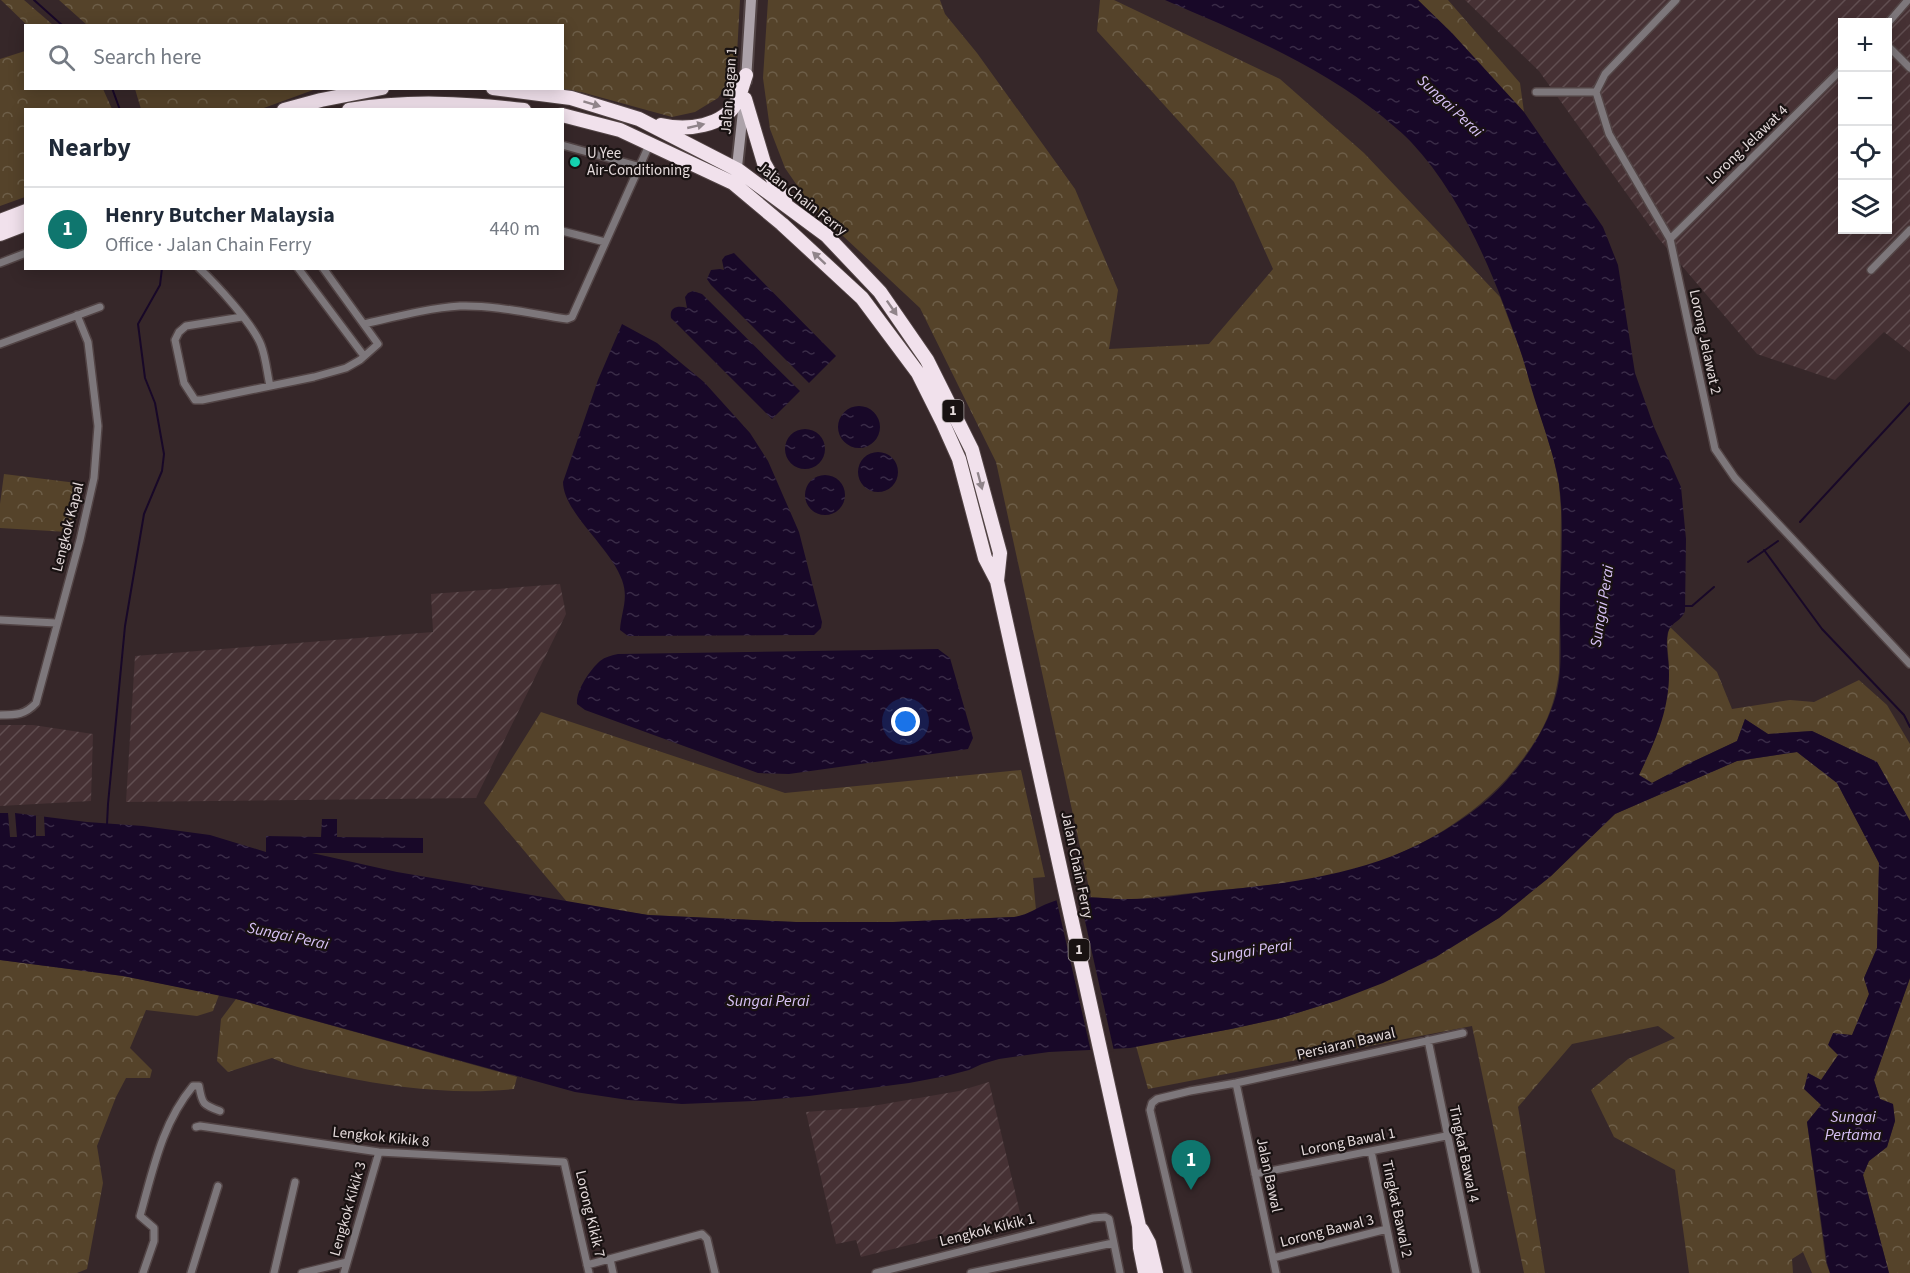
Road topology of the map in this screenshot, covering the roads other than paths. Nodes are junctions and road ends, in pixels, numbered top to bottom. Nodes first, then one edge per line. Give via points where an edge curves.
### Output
1 (751, 0) edge
2 (1676, 0) edge
3 (1908, 0) edge
4 (1892, 18) edge
5 (1892, 51) edge
6 (1910, 68) edge
7 (1839, 72) edge
8 (746, 75) junction
9 (370, 90) edge
10 (509, 90) edge
11 (1536, 92) dead end
12 (1596, 92) junction
13 (745, 99) junction
14 (292, 108) edge
15 (365, 108) edge
16 (497, 108) edge
17 (564, 115) edge
18 (639, 119) junction
19 (650, 143) junction
20 (564, 147) edge
21 (641, 167) junction
22 (736, 177) junction
23 (787, 204) junction
24 (24, 212) edge
25 (0, 221) edge
26 (24, 225) edge
27 (1910, 230) edge
28 (564, 232) edge
29 (0, 234) edge
30 (1670, 239) junction
31 (605, 242) junction
32 (24, 254) edge
33 (0, 263) edge
34 (201, 270) edge
35 (300, 270) edge
36 (324, 270) edge
37 (1871, 270) dead end
38 (100, 307) dead end
39 (77, 315) junction
40 (242, 317) junction
41 (364, 324) junction
42 (0, 344) edge
43 (364, 356) junction
44 (270, 386) junction
45 (997, 581) junction
46 (0, 620) edge
47 (56, 623) junction
48 (1910, 663) edge
49 (0, 715) edge
50 (1463, 1033) dead end
51 (1428, 1040) junction
52 (1236, 1083) junction
53 (220, 1112) dead end
54 (196, 1127) dead end
55 (1446, 1136) junction
56 (1371, 1151) junction
57 (379, 1152) junction
58 (564, 1162) joint
59 (1255, 1174) junction
60 (295, 1182) dead end
61 (218, 1186) dead end
62 (1139, 1226) junction
63 (1387, 1229) junction
64 (1113, 1243) junction
65 (1273, 1258) junction
66 (610, 1259) junction
67 (346, 1262) junction
68 (587, 1265) junction
69 (143, 1273) edge
70 (191, 1273) edge
71 (274, 1273) edge
72 (302, 1273) edge
73 (344, 1273) edge
74 (589, 1273) edge
75 (613, 1273) edge
76 (715, 1273) edge
77 (876, 1273) edge
78 (971, 1273) edge
79 (1120, 1273) edge
80 (1145, 1273) edge
81 (1156, 1273) edge
82 (1188, 1273) edge
83 (1276, 1273) edge
84 (1396, 1273) edge
85 (1476, 1273) edge

1 - 8 street, Jalan Bagan 1
2 - 12 street via 1605,74
3 - 4 street
5 - 6 street
7 - 30 street, Lorong Jelawat 4
8 - 13 street, Jalan Bagan 1
18 -> 8 highway via 676,129 714,121 736,103
9 - 14 highway
10 -> 18 highway, Jalan Chain Ferry / 1 via 571,98
11 - 12 street
12 - 30 street, Lorong Jelawat 2 via 1609,134
13 - 22 street, Jalan Bagan 1
13 - 23 highway via 764,163
15 - 16 highway via 430,103
17 - 19 highway, Jalan Chain Ferry / 1 via 609,126
18 - 22 highway, Jalan Chain Ferry / 1
19 - 21 street
19 - 22 highway, Jalan Chain Ferry / 1
20 - 21 street
21 - 31 street
22 - 23 highway, Jalan Chain Ferry / 1
45 -> 22 highway, Jalan Chain Ferry / 1 via 986,558 959,459 918,373 862,298
23 -> 45 highway, Jalan Chain Ferry / 1 via 826,235 880,292 927,360 972,450 1000,553
24 - 25 highway
26 - 29 highway
27 - 37 street
28 - 31 street
30 - 48 street, Lorong Jelawat 2 via 1715,449 1735,478
31 - 41 street via 572,317 567,319 460,306
32 - 33 street
34 - 40 street
35 - 43 street
36 - 41 street
38 - 39 street
39 - 42 street
39 - 47 street, Lengkok Kapal via 88,342 98,426 93,483 81,540
40 - 44 street via 262,347
40 - 44 street via 186,326 179,332 175,340 184,383 195,400
41 - 43 street via 378,344
43 - 44 street via 346,368
45 - 62 highway, Jalan Chain Ferry / 1
46 - 47 street
47 - 49 street, Lengkok Kapal via 36,702 20,715
50 - 51 street, Persiaran Bawal
51 - 52 street, Persiaran Bawal
51 - 55 street, Tingkat Bawal 4
52 - 59 street, Jalan Bawal
52 - 82 street via 1157,1099 1150,1110
53 - 69 street via 206,1107 199,1086 193,1086 173,1113 140,1216 154,1228 154,1241
54 - 57 street, Lengkok Kikik 8
55 - 56 street, Lorong Bawal 1
55 - 85 street, Tingkat Bawal 4
56 - 59 street, Lorong Bawal 1
56 - 63 street, Tingkat Bawal 2
57 - 58 street, Lengkok Kikik 8
57 - 67 street, Lengkok Kikik 3
58 - 68 street, Lorong Kikik 7
59 - 65 street, Jalan Bawal
60 - 71 street
61 - 70 street
62 - 80 highway, Jalan Chain Ferry / 1
62 - 81 highway, Jalan Chain Ferry / 1 via 1149,1243
63 - 65 street, Lorong Bawal 3
63 - 84 street, Tingkat Bawal 2
64 - 77 street, Lengkok Kikik 1 via 1109,1219 1093,1218
64 - 78 street
64 - 79 street
65 - 83 street, Jalan Bawal
66 - 68 street
66 - 75 street
66 - 76 street via 702,1234 707,1239
67 - 72 street
67 - 73 street, Lengkok Kikik 3
68 - 74 street, Lorong Kikik 7

